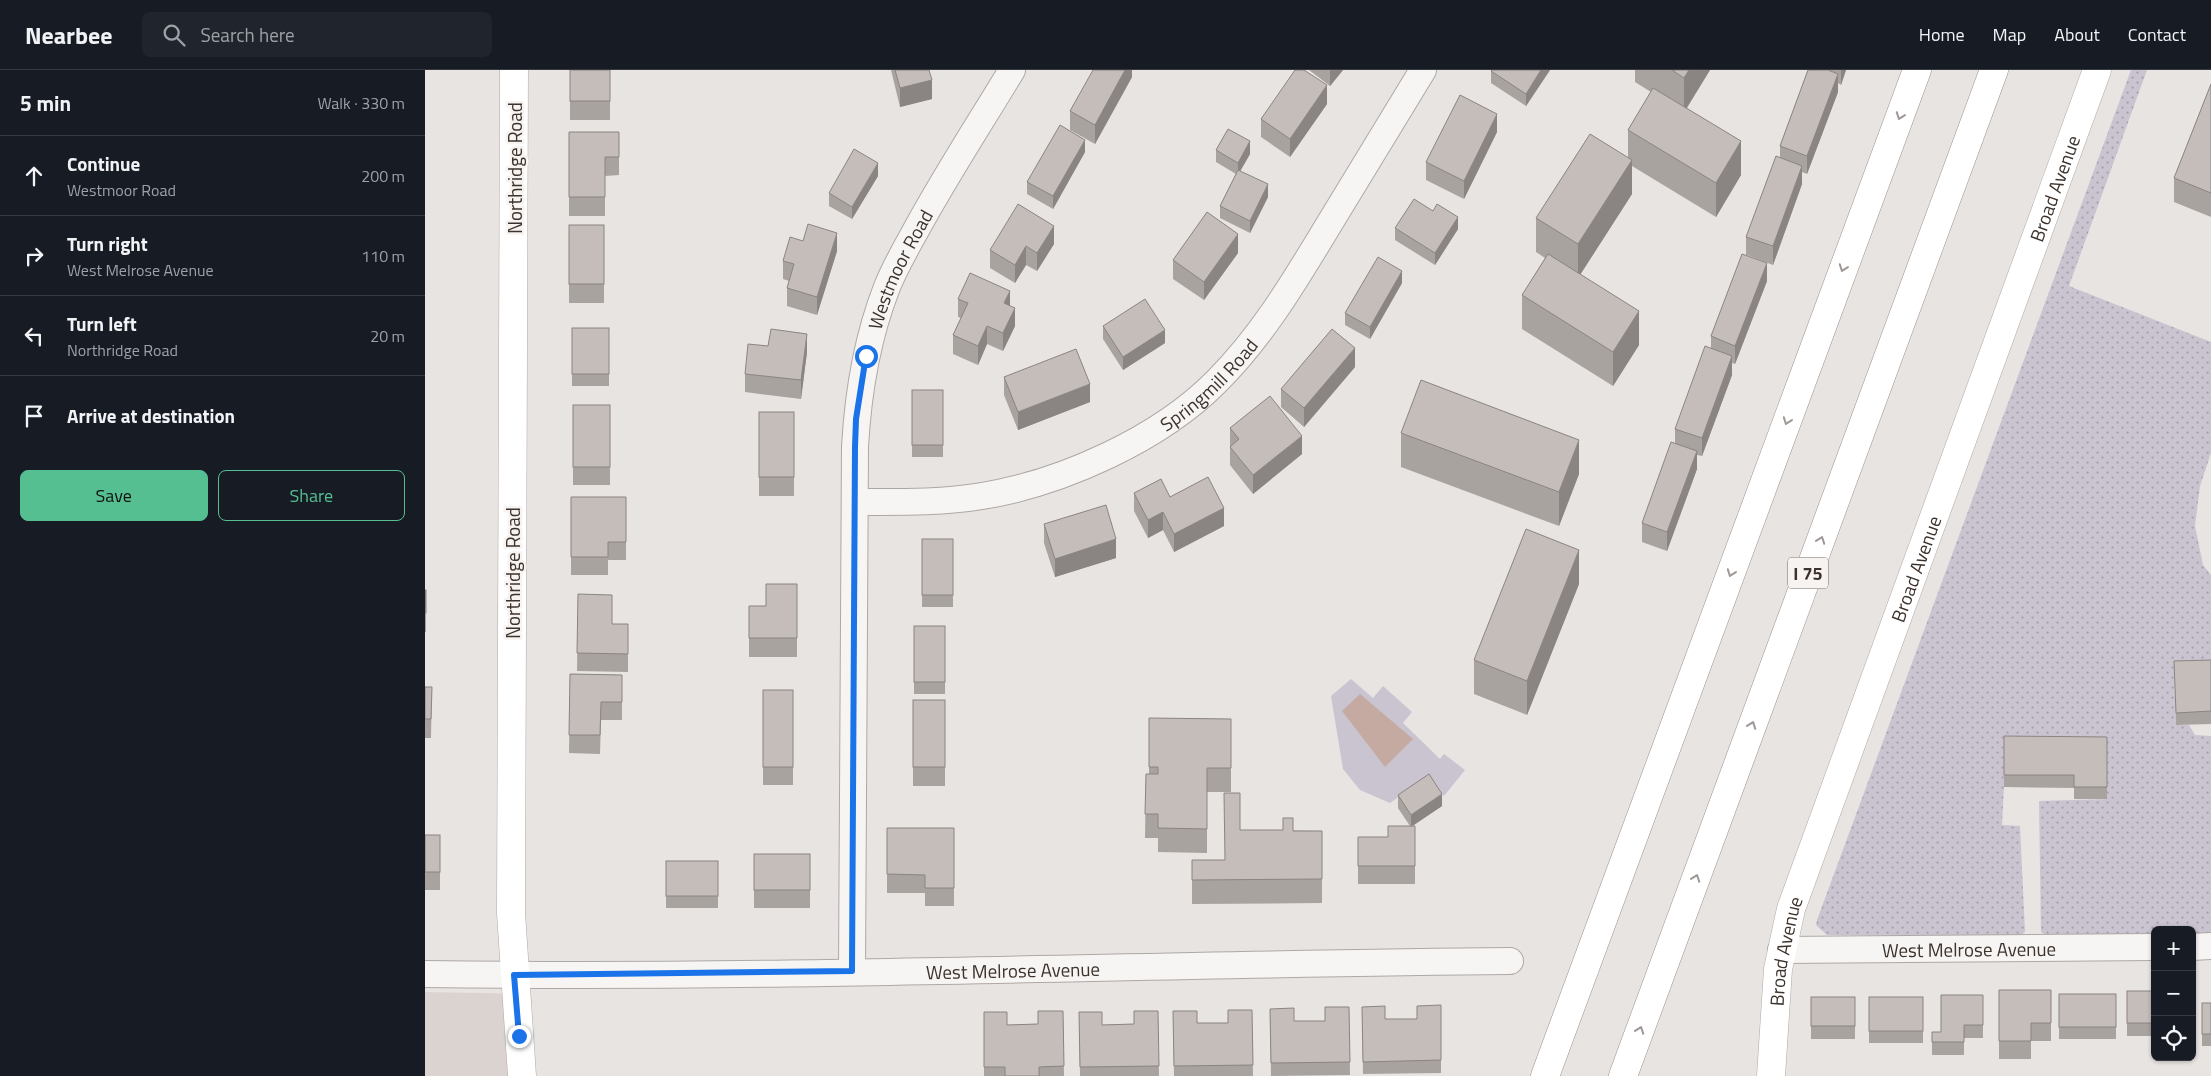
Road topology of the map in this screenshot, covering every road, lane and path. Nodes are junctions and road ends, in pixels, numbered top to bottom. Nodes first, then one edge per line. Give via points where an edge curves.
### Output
1 (514, 70) edge
2 (1012, 70) edge
3 (1423, 70) edge
4 (1917, 70) edge
5 (1994, 70) edge
6 (2097, 70) edge
7 (855, 502) junction
8 (2211, 946) edge
9 (2151, 947) edge
10 (2196, 947) edge
11 (1781, 950) junction
12 (1510, 961) dead end
13 (852, 971) junction
14 (425, 974) edge
15 (514, 975) junction
16 (522, 1076) edge
17 (1545, 1076) edge
18 (1623, 1076) edge
19 (1771, 1076) edge

1 - 15 main road, Northridge Road via 511,853
2 - 7 street, Westmoor Road via 933,198 887,286 871,335 856,419
3 - 7 street, Springmill Road via 1267,322 1217,381 1193,402 1128,444 1043,482 990,495 951,500
4 -> 17 main road
18 -> 5 main road, I 75
6 - 11 main road, Broad Avenue via 1812,850 1791,909
7 - 13 street, Westmoor Road
8 - 10 street
9 - 11 street, West Melrose Avenue
11 - 19 main road, Broad Avenue via 1774,1000
12 - 13 street, West Melrose Avenue
13 - 15 street, West Melrose Avenue
14 - 15 street, West Melrose Avenue
15 - 16 main road, Northridge Road

